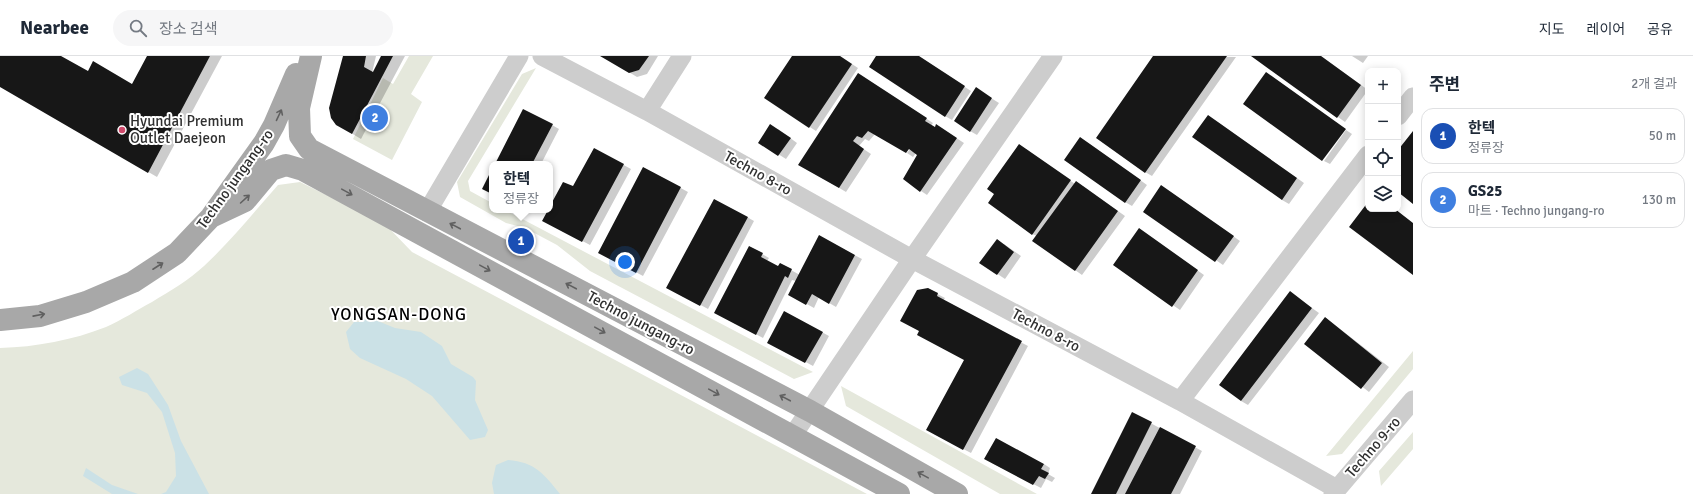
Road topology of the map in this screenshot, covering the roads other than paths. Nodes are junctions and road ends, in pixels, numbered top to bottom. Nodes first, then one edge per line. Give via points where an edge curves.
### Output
1 (302, 56) edge
2 (311, 56) edge
3 (519, 56) edge
4 (542, 56) edge
5 (682, 56) edge
6 (1053, 56) edge
7 (1413, 97) edge
8 (647, 111) junction
9 (1401, 112) edge
10 (1365, 159) edge
11 (318, 166) junction
12 (427, 212) junction
13 (211, 217) junction
14 (912, 259) junction
15 (0, 320) edge
16 (1413, 400) edge
17 (1180, 401) junction
18 (810, 411) junction
19 (793, 435) junction
20 (1335, 492) edge
21 (899, 494) edge
22 (957, 494) edge

13 -> 1 main road, Techno jungang-ro via 264,144 291,88
2 - 11 main road via 299,108 300,136
3 - 12 street
4 - 8 street, Techno 8-ro
5 - 8 street
6 - 14 street
7 - 9 street
8 - 14 street, Techno 8-ro
10 - 17 street
11 - 12 main road, Techno jungang-ro
13 -> 11 main road via 245,201 271,170 286,165
11 -> 19 main road, Techno jungang-ro
18 -> 12 main road, Techno jungang-ro
15 -> 13 main road, Techno jungang-ro via 40,316 86,302 133,282 177,253
14 - 17 street, Techno 8-ro
14 - 18 street
16 - 20 street, Techno 9-ro
17 - 20 street, Techno 8-ro
18 - 19 street
22 -> 18 main road, Techno jungang-ro
19 - 21 main road, Techno jungang-ro

